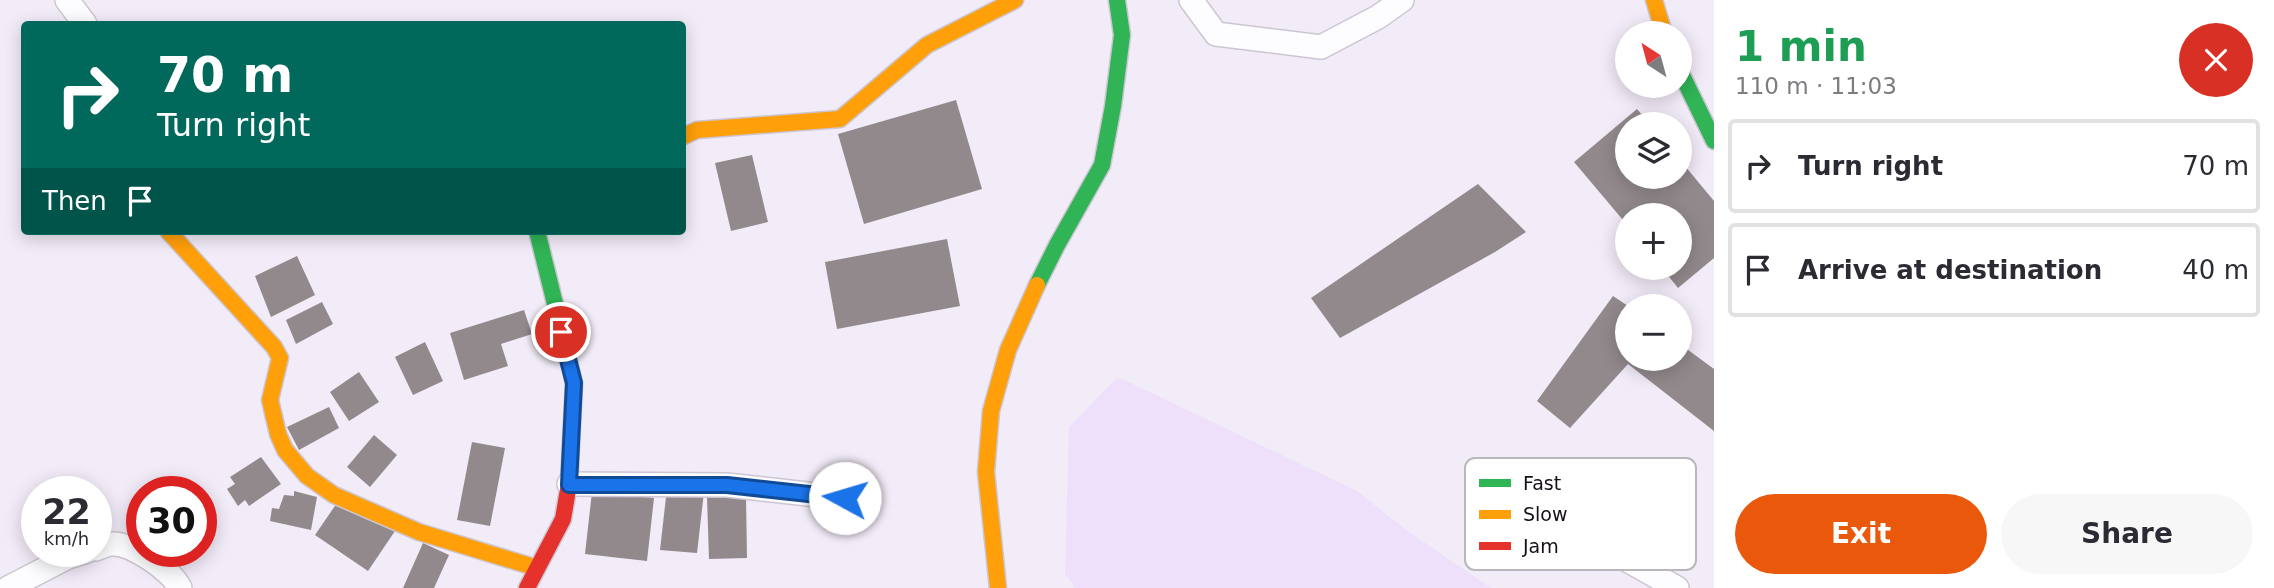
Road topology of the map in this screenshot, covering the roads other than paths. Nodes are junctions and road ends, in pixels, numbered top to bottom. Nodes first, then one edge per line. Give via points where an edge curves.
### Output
1 (67, 0) edge
2 (1015, 0) edge
3 (1117, 0) edge
4 (1191, 0) edge
5 (1402, 0) edge
6 (1654, 0) edge
7 (83, 21) edge
8 (1660, 21) edge
9 (1692, 96) edge
10 (686, 135) edge
11 (1714, 141) edge
12 (172, 235) edge
13 (538, 235) edge
14 (569, 485) junction
15 (869, 501) dead end
16 (112, 544) edge
17 (49, 567) edge
18 (537, 568) junction
19 (1642, 570) edge
20 (1669, 586) edge
21 (8, 588) edge
22 (180, 588) edge
23 (527, 588) edge
24 (998, 588) edge

1 - 7 street
2 - 10 street via 927,46 840,119 697,130
3 - 24 street via 1122,35 1102,165 1026,308 1008,350 991,411 986,472
4 - 5 street via 1216,34 1321,47
6 - 8 street
9 - 11 street
12 - 18 street via 274,347 280,358 270,400 278,434 307,476 334,495 419,532
13 - 14 street via 574,383
14 - 15 street via 727,485
14 - 18 street via 563,519
16 - 22 street via 150,557
17 - 21 street
18 - 23 street
19 - 20 street

